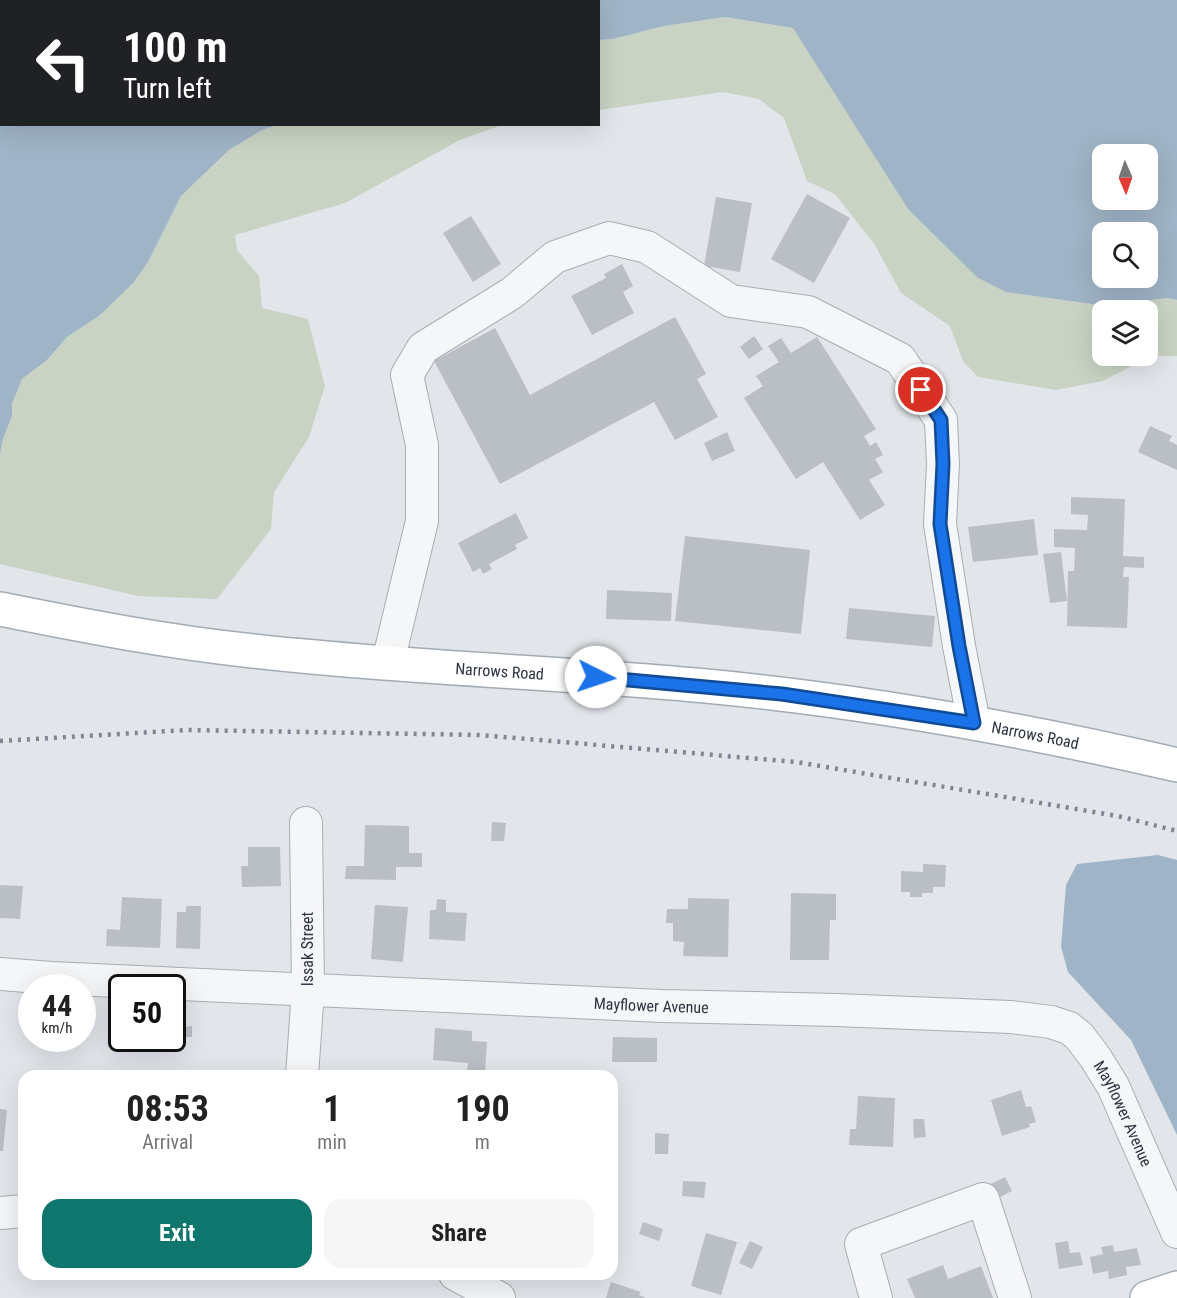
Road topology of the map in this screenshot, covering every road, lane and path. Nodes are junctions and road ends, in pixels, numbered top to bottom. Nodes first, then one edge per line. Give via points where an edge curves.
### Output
1 (0, 609) edge
2 (388, 662) junction
3 (974, 723) junction
4 (1177, 765) edge
5 (306, 823) dead end
6 (0, 974) edge
7 (308, 990) junction
8 (302, 1070) edge
9 (18, 1211) edge
10 (0, 1213) edge
11 (1177, 1233) edge
12 (466, 1280) edge
13 (1177, 1288) edge
14 (499, 1298) edge
15 (876, 1298) edge
16 (1015, 1298) edge
17 (1148, 1298) edge

1 - 2 main road, Narrows Road via 177,642
2 - 3 main road, Narrows Road via 709,686
2 - 3 street via 422,521 422,446 407,375 423,348 512,293 555,256 609,238 647,247 731,301 808,312 900,359 941,420 940,524
3 - 4 main road, Narrows Road
5 - 7 street, Issak Street
6 - 7 street, Mayflower Avenue
7 - 8 street, Issak Street
7 - 11 street, Mayflower Avenue via 1011,1017 1060,1024 1079,1036 1113,1086
9 - 10 street
12 - 14 street
13 - 17 main road
15 - 16 street via 861,1244 983,1199

